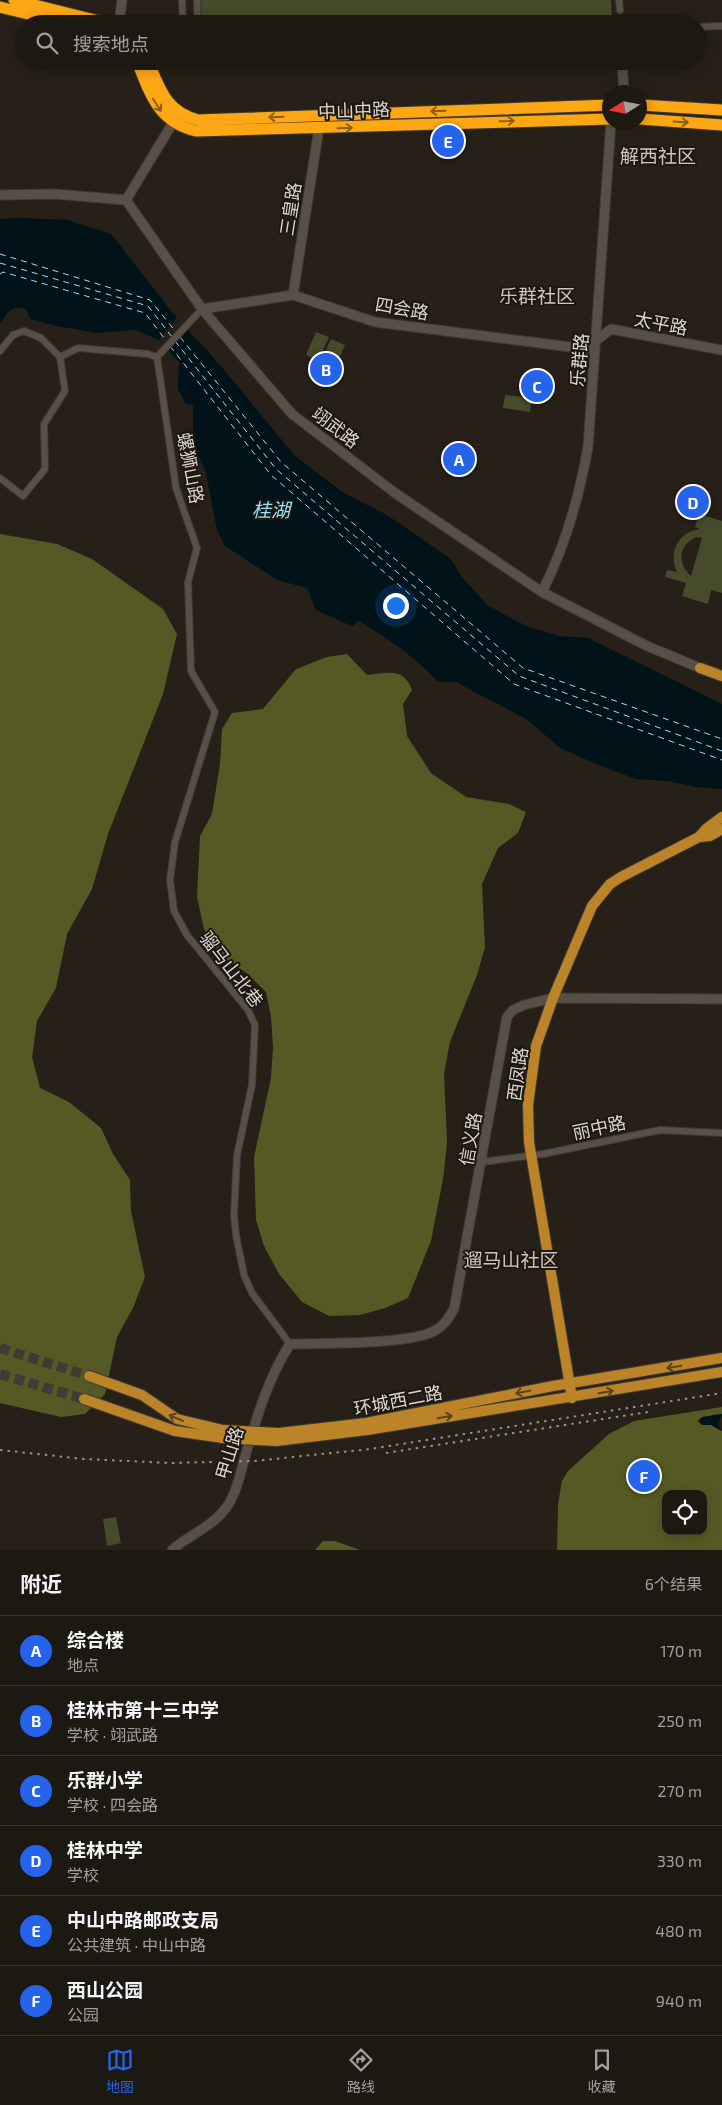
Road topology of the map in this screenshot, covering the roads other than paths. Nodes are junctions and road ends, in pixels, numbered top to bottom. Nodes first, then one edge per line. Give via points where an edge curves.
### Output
1 (14, 0) edge
2 (122, 0) edge
3 (182, 0) edge
4 (197, 0) edge
5 (619, 0) edge
6 (0, 7) edge
7 (620, 10) dead end
8 (32, 15) edge
9 (75, 15) edge
10 (120, 15) edge
11 (183, 15) edge
12 (198, 15) edge
13 (722, 26) edge
14 (707, 27) edge
15 (141, 70) edge
16 (152, 70) edge
17 (623, 70) edge
18 (624, 85) edge
19 (602, 105) edge
20 (647, 105) edge
21 (722, 110) edge
22 (176, 118) junction
23 (602, 119) edge
24 (647, 120) edge
25 (722, 125) edge
26 (319, 128) junction
27 (610, 130) edge
28 (0, 195) edge
29 (126, 200) junction
30 (293, 295) junction
31 (202, 309) junction
32 (597, 340) junction
33 (722, 350) edge
34 (0, 351) edge
35 (60, 357) junction
36 (157, 357) junction
37 (0, 478) edge
38 (542, 592) junction
39 (700, 668) junction
40 (191, 671) joint
41 (722, 671) edge
42 (722, 676) edge
43 (722, 816) edge
44 (722, 829) edge
45 (699, 837) junction
46 (553, 998) junction
47 (722, 999) edge
48 (722, 1133) edge
49 (532, 1156) junction
50 (482, 1162) junction
51 (290, 1344) junction
52 (722, 1358) edge
53 (722, 1372) edge
54 (89, 1376) tunnel mouth
55 (571, 1383) junction
56 (572, 1398) junction
57 (84, 1399) tunnel mouth
58 (223, 1434) junction
59 (277, 1437) junction
60 (172, 1550) edge

1 - 9 highway
2 - 10 street
3 - 11 street
4 - 12 street
5 - 7 street
6 - 8 highway
13 - 14 street
15 -> 22 highway via 151,96
16 - 22 highway
17 - 18 street
19 -> 22 highway, 中山中路 via 216,120
20 - 21 highway
22 - 26 highway, 中山中路 via 183,128 213,132
22 - 29 street
26 -> 23 highway, 中山中路
24 -> 25 highway
26 - 30 street, 三皇路
27 - 32 street, 乐群路
28 - 29 street via 55,194
29 - 31 street, 翊武路
30 - 31 street, 四会路
30 - 32 street, 四会路 via 375,322 586,350
31 - 36 street
31 - 38 street, 翊武路 via 292,414 395,494
32 - 33 street, 太平路 via 611,329
32 - 38 street, 乐群路 via 581,491 569,532
34 - 35 street via 14,335 24,332 41,338
35 - 36 street via 78,348
35 - 37 street via 65,391 44,424 46,469 23,496
36 - 40 street, 螺狮山路 via 176,488 197,548 188,582
38 - 39 street, 翊武路 via 647,646
39 - 41 main road, 翊武路
39 - 42 main road, 翊武路
40 - 51 street, 骝马山北巷 via 215,712 175,842 170,880 174,911 187,935 248,1010 255,1025 252,1085 237,1155 236,1235 244,1275 252,1293
43 - 45 main road, 西凤路
44 - 45 main road, 西凤路 via 710,836
45 - 46 main road, 西凤路 via 621,877 599,895
46 - 47 street, 信义路
46 - 49 main road, 西凤路 via 536,1046 530,1085 527,1123
46 - 50 street, 信义路 via 524,1005 507,1017
48 - 49 street, 丽中路 via 660,1130
49 - 50 street, 丽中路
49 - 55 main road, 西凤路
50 - 51 street, 信义路 via 454,1309 447,1321 436,1330 406,1339
51 - 60 street, 甲山路 via 262,1400 226,1507 215,1520
52 -> 55 main road, 环城西二路
56 -> 53 main road, 环城西二路
58 -> 54 main road, 环城西二路 via 177,1419 134,1392
55 - 56 main road, 西凤路
55 -> 59 main road, 环城西二路
59 -> 56 main road, 环城西二路 via 367,1430
57 - 58 main road, 环城西二路 via 175,1431
58 - 59 main road, 环城西二路, bridge

